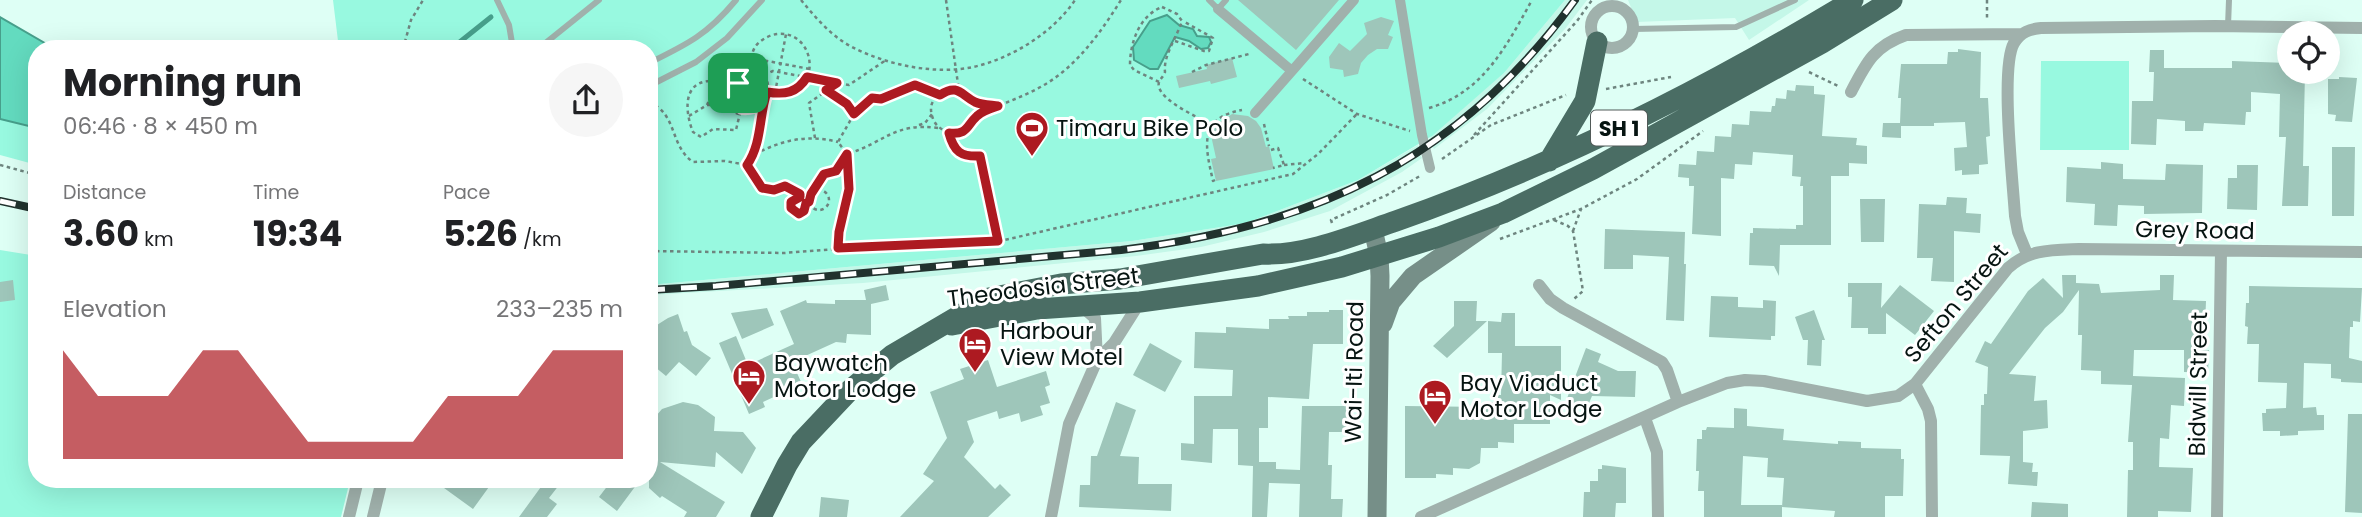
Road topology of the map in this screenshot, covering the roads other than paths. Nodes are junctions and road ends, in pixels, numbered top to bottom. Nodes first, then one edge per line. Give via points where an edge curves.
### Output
1 (497, 0) edge
2 (599, 0) edge
3 (736, 0) edge
4 (762, 0) edge
5 (1209, 0) edge
6 (1226, 0) edge
7 (1354, 0) edge
8 (1400, 0) edge
9 (1796, 0) edge
10 (1853, 0) edge
11 (1892, 0) edge
12 (2229, 0) edge
13 (1614, 3) edge
14 (1218, 9) junction
15 (2228, 26) junction
16 (2362, 28) edge
17 (1633, 29) junction
18 (2022, 34) junction
19 (512, 40) edge
20 (549, 40) edge
21 (1597, 42) junction
22 (658, 59) edge
23 (1292, 71) junction
24 (658, 81) edge
25 (1851, 92) road end
26 (1255, 113) road end
27 (1549, 161) junction
28 (1430, 168) road end
29 (1503, 213) junction
30 (1373, 229) junction
31 (2221, 251) junction
32 (2362, 252) edge
33 (2027, 254) junction
34 (1379, 256) junction
35 (1539, 285) dead end
36 (1140, 302) junction
37 (1080, 305) junction
38 (939, 327) junction
39 (1379, 336) junction
40 (1097, 360) junction
41 (1915, 384) junction
42 (1678, 402) junction
43 (1645, 418) junction
44 (356, 488) edge
45 (380, 488) edge
46 (349, 517) edge
47 (373, 517) edge
48 (761, 517) edge
49 (1051, 517) edge
50 (1377, 517) edge
51 (1421, 517) edge
52 (1658, 517) edge
53 (1932, 517) edge
54 (2217, 517) edge

1 - 19 lane
2 - 20 lane
3 - 22 lane via 693,42
4 - 24 lane via 727,38 696,62
5 - 14 lane
6 - 14 lane
7 - 23 street
8 - 28 street
9 - 17 lane via 1736,27
10 - 27 highway, Theodosia Street / SH 1 via 1681,96
11 - 29 highway, Theodosia Street / SH 1 via 1593,169
12 - 15 lane
13 - 17 street via 1630,16
13 - 21 street via 1592,18 1591,31
14 - 23 street
15 - 16 street
15 - 18 street via 2041,28
17 - 21 street via 1619,47
18 - 25 street via 1906,35 1890,41 1871,58
18 - 33 street, Sefton Street via 2011,50 2007,77 2016,224
21 - 27 highway via 1585,101
23 - 26 street
27 - 30 highway, Theodosia Street / SH 1
29 - 34 highway, Theodosia Street / SH 1
29 - 39 main road via 1413,276 1391,302
30 - 34 main road, Wai-Iti Road
30 - 38 highway, Theodosia Street / SH 1 via 1277,255 989,298
31 - 32 street, Grey Road
31 - 33 street, Grey Road via 2054,250
31 - 54 street, Bidwill Street
33 - 41 street, Sefton Street via 2000,276
34 - 36 highway, Theodosia Street / SH 1 via 1258,286
34 - 39 main road, Wai-Iti Road
35 - 42 street via 1563,308 1662,362
36 - 37 highway, Theodosia Street / SH 1
36 - 40 street
37 - 38 highway, Theodosia Street / SH 1
37 - 40 street via 1095,318
38 - 48 highway, SH 1 via 871,371 819,421 787,465
39 - 50 main road, Wai-Iti Road
40 - 49 street via 1069,424
41 - 42 street via 1898,397 1867,401 1745,380
41 - 53 street, Sefton Street via 1931,421
42 - 43 street
43 - 51 street
43 - 52 street via 1657,452
44 - 46 street
45 - 47 street

